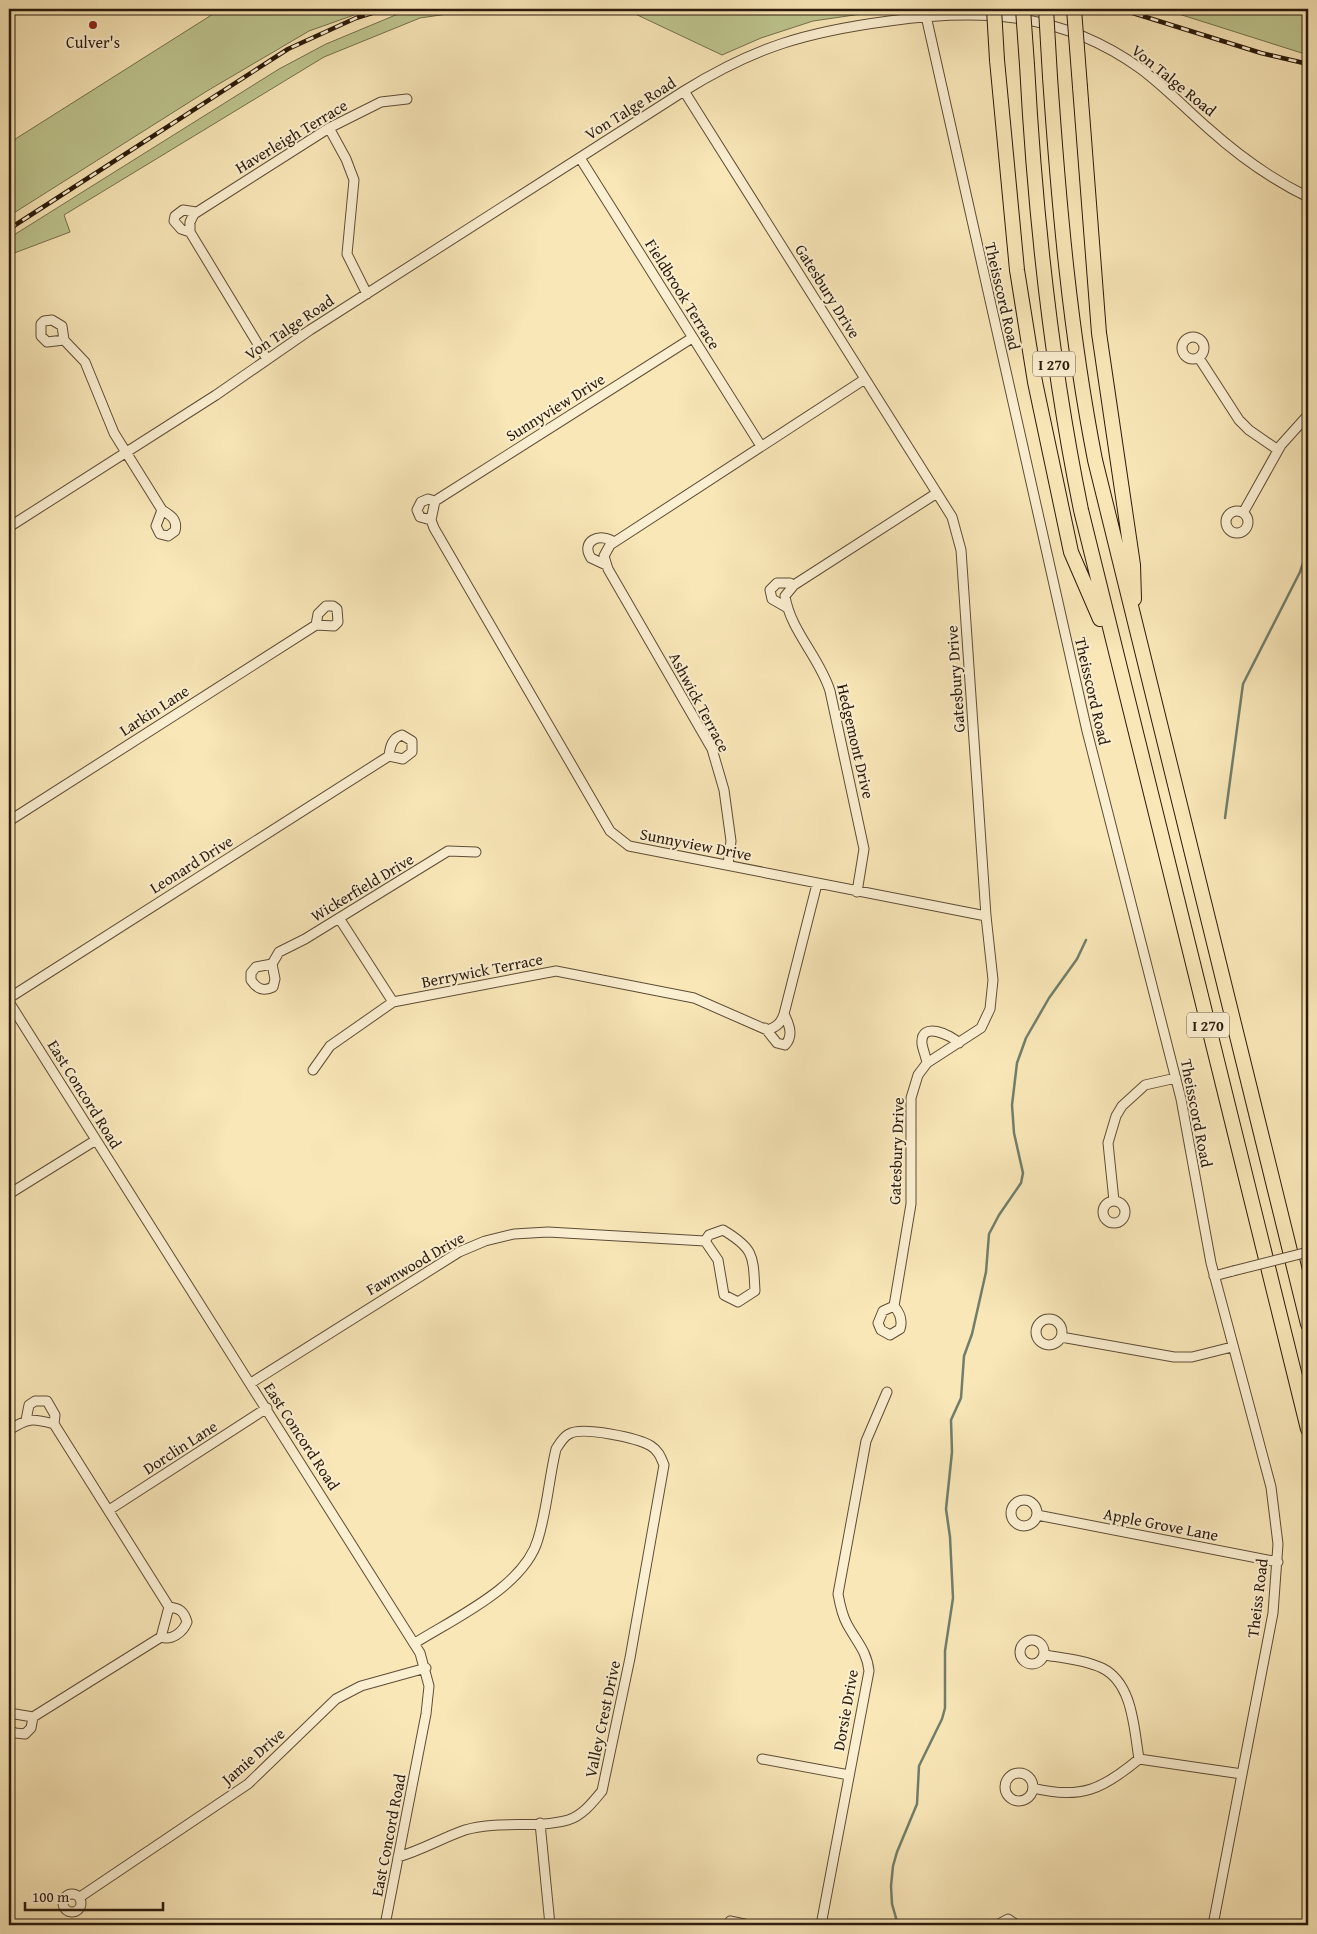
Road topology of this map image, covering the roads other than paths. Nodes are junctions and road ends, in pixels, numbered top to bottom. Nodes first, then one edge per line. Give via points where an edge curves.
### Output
1 (994, 9) edge
2 (1023, 9) edge
3 (1046, 9) edge
4 (1074, 9) edge
5 (926, 16) junction
6 (684, 91) junction
7 (407, 99) dead end
8 (329, 128) junction
9 (580, 158) junction
10 (1308, 198) edge
11 (196, 212) junction
12 (190, 232) junction
13 (366, 294) junction
14 (692, 338) junction
15 (64, 340) dead end
16 (1199, 358) dead end
17 (267, 359) junction
18 (866, 379) junction
19 (1308, 415) edge
20 (761, 446) junction
21 (1278, 450) junction
22 (126, 452) junction
23 (937, 493) junction
24 (435, 501) junction
25 (162, 510) dead end
26 (1243, 513) dead end
27 (431, 520) junction
28 (9, 526) edge
29 (614, 542) junction
30 (606, 565) junction
31 (793, 586) junction
32 (786, 607) junction
33 (316, 625) dead end
34 (1134, 625) junction
35 (1116, 657) junction
36 (389, 756) dead end
37 (9, 821) edge
38 (476, 852) dead end
39 (728, 865) junction
40 (817, 884) junction
41 (857, 892) junction
42 (986, 916) junction
43 (339, 918) junction
44 (272, 964) dead end
45 (9, 998) edge
46 (9, 1002) edge
47 (393, 1002) junction
48 (784, 1014) junction
49 (765, 1028) junction
50 (959, 1044) junction
51 (927, 1063) junction
52 (313, 1070) dead end
53 (1176, 1078) junction
54 (96, 1140) junction
55 (9, 1194) edge
56 (1114, 1201) dead end
57 (705, 1241) junction
58 (1308, 1252) edge
59 (1214, 1276) junction
60 (894, 1306) dead end
61 (1308, 1324) edge
62 (1061, 1337) dead end
63 (1232, 1347) junction
64 (250, 1382) junction
65 (887, 1392) dead end
66 (267, 1408) junction
67 (26, 1420) junction
68 (54, 1424) junction
69 (1308, 1429) edge
70 (9, 1430) edge
71 (109, 1510) junction
72 (1037, 1515) dead end
73 (1278, 1562) junction
74 (169, 1607) junction
75 (160, 1637) junction
76 (415, 1643) junction
77 (1045, 1655) dead end
78 (426, 1668) junction
79 (9, 1713) edge
80 (33, 1717) junction
81 (9, 1730) edge
82 (762, 1759) dead end
83 (1139, 1759) junction
84 (1242, 1774) junction
85 (849, 1775) junction
86 (1033, 1788) dead end
87 (540, 1823) junction
88 (398, 1857) junction
89 (80, 1897) dead end
90 (730, 1921) dead end
91 (385, 1925) edge
92 (550, 1925) edge
93 (750, 1925) edge
94 (821, 1925) edge
95 (997, 1925) edge
96 (1017, 1925) edge
97 (1213, 1925) edge

1 - 35 highway, bridge via 1017,270 1044,431 1071,552
2 - 35 highway, I 270, bridge via 1037,211 1054,361 1081,510
3 - 34 highway, I 270, bridge via 1063,252 1078,369 1104,503
4 - 34 highway, bridge via 1099,333 1133,565
5 - 6 street, Von Talge Road via 836,28 798,37 741,59
5 - 10 street, Von Talge Road via 958,13 1008,16 1056,26 1099,44 1140,69 1240,154
5 - 53 street, Theisscord Road via 1087,731
6 - 9 street, Von Talge Road
6 - 18 street, Gatesbury Drive
7 - 8 street, Haverleigh Terrace via 381,102
8 - 11 street, Haverleigh Terrace
8 - 13 street via 354,180 347,254
9 - 13 street, Von Talge Road
9 - 14 street, Fieldbrook Terrace
11 - 12 street via 190,222
11 - 12 street, Haverleigh Terrace via 183,210 175,216 178,227
12 - 17 street, Haverleigh Terrace
13 - 17 street, Von Talge Road
14 - 20 street, Fieldbrook Terrace
14 - 24 street, Sunnyview Drive
15 - 22 street via 85,362 108,420
16 - 21 street via 1244,426
17 - 22 street, Von Talge Road
18 - 20 street
18 - 23 street, Gatesbury Drive
19 - 21 street
20 - 29 street
21 - 26 street
22 - 25 street
22 - 28 street, Von Talge Road
23 - 31 street, Hedgemont Drive
23 - 42 street, Gatesbury Drive via 952,517 961,550
24 - 27 street
24 - 27 street, Sunnyview Drive via 421,502 417,510 420,517
27 - 39 street, Sunnyview Drive via 610,831 629,846
29 - 30 street via 604,556
29 - 30 street, Ashwick Terrace via 606,537 597,537 588,546 591,558
30 - 39 street, Ashwick Terrace via 712,748 725,799 731,841
31 - 32 street via 785,596
31 - 32 street, Hedgemont Drive via 777,583 770,590 772,599
32 - 41 street, Hedgemont Drive via 830,691 864,849
33 - 37 street, Larkin Lane
34 - 61 highway, I 270
35 - 69 highway, I 270
36 - 45 street, Leonard Drive
38 - 43 street, Wickerfield Drive via 448,852
39 - 40 street, Sunnyview Drive
40 - 41 street, Sunnyview Drive
40 - 48 street, Berrywick Terrace
41 - 42 street, Sunnyview Drive
42 - 50 street, Gatesbury Drive via 993,980 990,1009 980,1028
43 - 44 street, Wickerfield Drive via 280,952
43 - 47 street
46 - 54 street, East Concord Road
47 - 49 street, Berrywick Terrace via 556,971 694,998
47 - 52 street, Berrywick Terrace via 330,1046
48 - 49 street via 775,1028
48 - 49 street, Berrywick Terrace via 790,1030 790,1040 785,1045 777,1043
50 - 51 street, Gatesbury Drive
50 - 51 street via 946,1034 929,1031 924,1034 922,1043
51 - 60 street, Gatesbury Drive via 918,1075 911,1098 911,1204
53 - 56 street via 1145,1085 1116,1116 1108,1143
53 - 59 street, Theisscord Road
54 - 55 street
54 - 64 street, East Concord Road
57 - 57 street, Fawnwood Drive via 718,1260 724,1295 738,1302 755,1291 753,1258 738,1239 723,1230 709,1235
57 - 64 street, Fawnwood Drive via 548,1232 514,1234 486,1241 427,1271
58 - 59 street, bridge
59 - 63 street, Theiss Road
62 - 63 street via 1174,1357 1192,1357
63 - 73 street, Theiss Road via 1271,1487
64 - 66 street, East Concord Road
65 - 85 street, Dorsie Drive via 866,1441 838,1594 847,1625 863,1646 868,1665
66 - 71 street, Dorclin Lane
66 - 76 street, East Concord Road
67 - 68 street via 38,1419
67 - 68 street via 29,1405 35,1401 47,1401 55,1415
67 - 70 street
68 - 71 street
71 - 74 street
72 - 73 street, Apple Grove Lane
73 - 84 street, Theiss Road via 1273,1613
74 - 75 street
74 - 75 street via 182,1612 187,1622 174,1636 168,1639
75 - 80 street
76 - 78 street, East Concord Road
76 - 87 street, Valley Crest Drive via 520,1573 538,1540 556,1449 562,1439 570,1433 582,1431 639,1441 653,1447 660,1455 664,1465 630,1658 602,1791 590,1807 569,1820
77 - 83 street via 1102,1668 1122,1685
78 - 88 street, East Concord Road via 429,1686 426,1714
78 - 89 street, Jamie Drive via 361,1686 336,1699 248,1784
79 - 80 street
80 - 81 street via 31,1728 25,1734
82 - 85 street
83 - 84 street
83 - 86 street via 1121,1774 1089,1791 1074,1794
84 - 97 street, Theiss Road
85 - 94 street, Dorsie Drive
87 - 88 street, Valley Crest Drive via 466,1830
87 - 92 street
88 - 91 street, East Concord Road
90 - 93 street
95 - 96 street via 1008,1919

